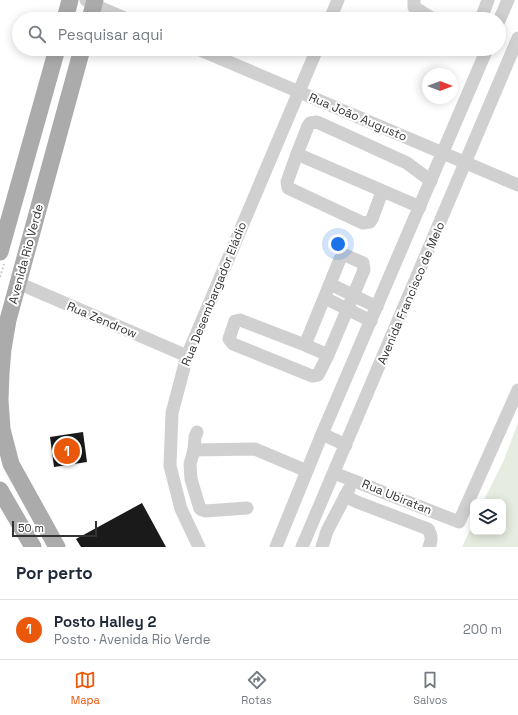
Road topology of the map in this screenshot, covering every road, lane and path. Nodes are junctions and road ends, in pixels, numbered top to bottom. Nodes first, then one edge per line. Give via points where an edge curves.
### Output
1 (70, 0) edge
2 (338, 0) edge
3 (414, 0) edge
4 (488, 0) edge
5 (508, 0) edge
6 (91, 6) edge
7 (67, 12) edge
8 (108, 12) edge
9 (333, 12) edge
10 (422, 12) edge
11 (484, 12) edge
12 (503, 12) edge
13 (518, 38) edge
14 (55, 56) edge
15 (80, 56) edge
16 (214, 56) edge
17 (314, 56) edge
18 (484, 56) edge
19 (299, 92) junction
20 (443, 153) junction
21 (297, 154) junction
22 (466, 162) junction
23 (431, 181) junction
24 (518, 185) edge
25 (382, 192) junction
26 (420, 207) junction
27 (0, 252) edge
28 (18, 283) junction
29 (330, 284) junction
30 (353, 295) junction
31 (325, 298) junction
32 (377, 307) junction
33 (348, 309) junction
34 (371, 321) junction
35 (306, 345) junction
36 (328, 355) junction
37 (187, 356) junction
38 (518, 390) edge
39 (1, 429) edge
40 (197, 432) dead end
41 (322, 434) junction
42 (346, 445) junction
43 (0, 450) edge
44 (194, 450) junction
45 (11, 464) junction
46 (307, 471) junction
47 (334, 473) junction
48 (353, 480) junction
49 (0, 490) edge
50 (345, 496) junction
51 (248, 508) dead end
52 (32, 547) edge
53 (57, 547) edge
54 (199, 547) edge
55 (276, 547) edge
56 (302, 547) edge
57 (322, 547) edge
58 (429, 547) edge

1 - 7 main road
2 - 9 street
3 - 10 street via 414,7
4 - 11 street
5 - 12 street
6 - 8 street
13 - 22 street, Avenida Francisco de Melo
14 - 27 main road, Avenida Rio Verde
15 - 28 main road, Avenida Rio Verde
16 - 19 street, Rua João Augusto
17 - 19 street, Rua Desembargador Eládio
18 - 20 street
19 - 20 street, Rua João Augusto
19 - 37 street, Rua Desembargador Eládio
20 - 22 street, Rua João Augusto
20 - 23 street
21 - 23 street via 308,126 317,122 407,163
21 - 25 street
21 - 25 street via 287,182 288,188 363,223 372,219
22 - 24 street, Rua João Augusto
22 - 42 street, Avenida Francisco de Melo
23 - 26 street
25 - 26 street
26 - 32 street
28 - 37 street, Rua Zendrow
28 - 39 main road, Avenida Rio Verde via 3,349
29 - 30 street
29 - 30 street via 342,256 361,261 364,263 364,270
29 - 31 street
30 - 32 street
30 - 33 street
31 - 33 street
31 - 35 street
32 - 34 street
33 - 34 street
33 - 36 street
34 - 41 street
35 - 36 street
35 - 36 street via 240,320 235,322 229,336 233,344 312,376 320,373
37 - 54 street, Rua Desembargador Eládio via 172,413 170,466 180,509
38 - 48 street, Rua Ubiratan via 459,522
39 - 45 main road, Avenida Rio Verde
40 - 44 street
41 - 42 street
41 - 46 street
42 - 47 street, Avenida Francisco de Melo
43 - 45 street
44 - 46 street via 255,449
44 - 51 street via 190,464 191,479 200,509 206,511
45 - 53 main road, Avenida Rio Verde
46 - 55 street
47 - 48 street, Rua Ubiratan
47 - 56 street, Avenida Francisco de Melo
48 - 50 street
49 - 52 main road
50 - 57 street via 327,531
50 - 58 street via 428,529 432,541

